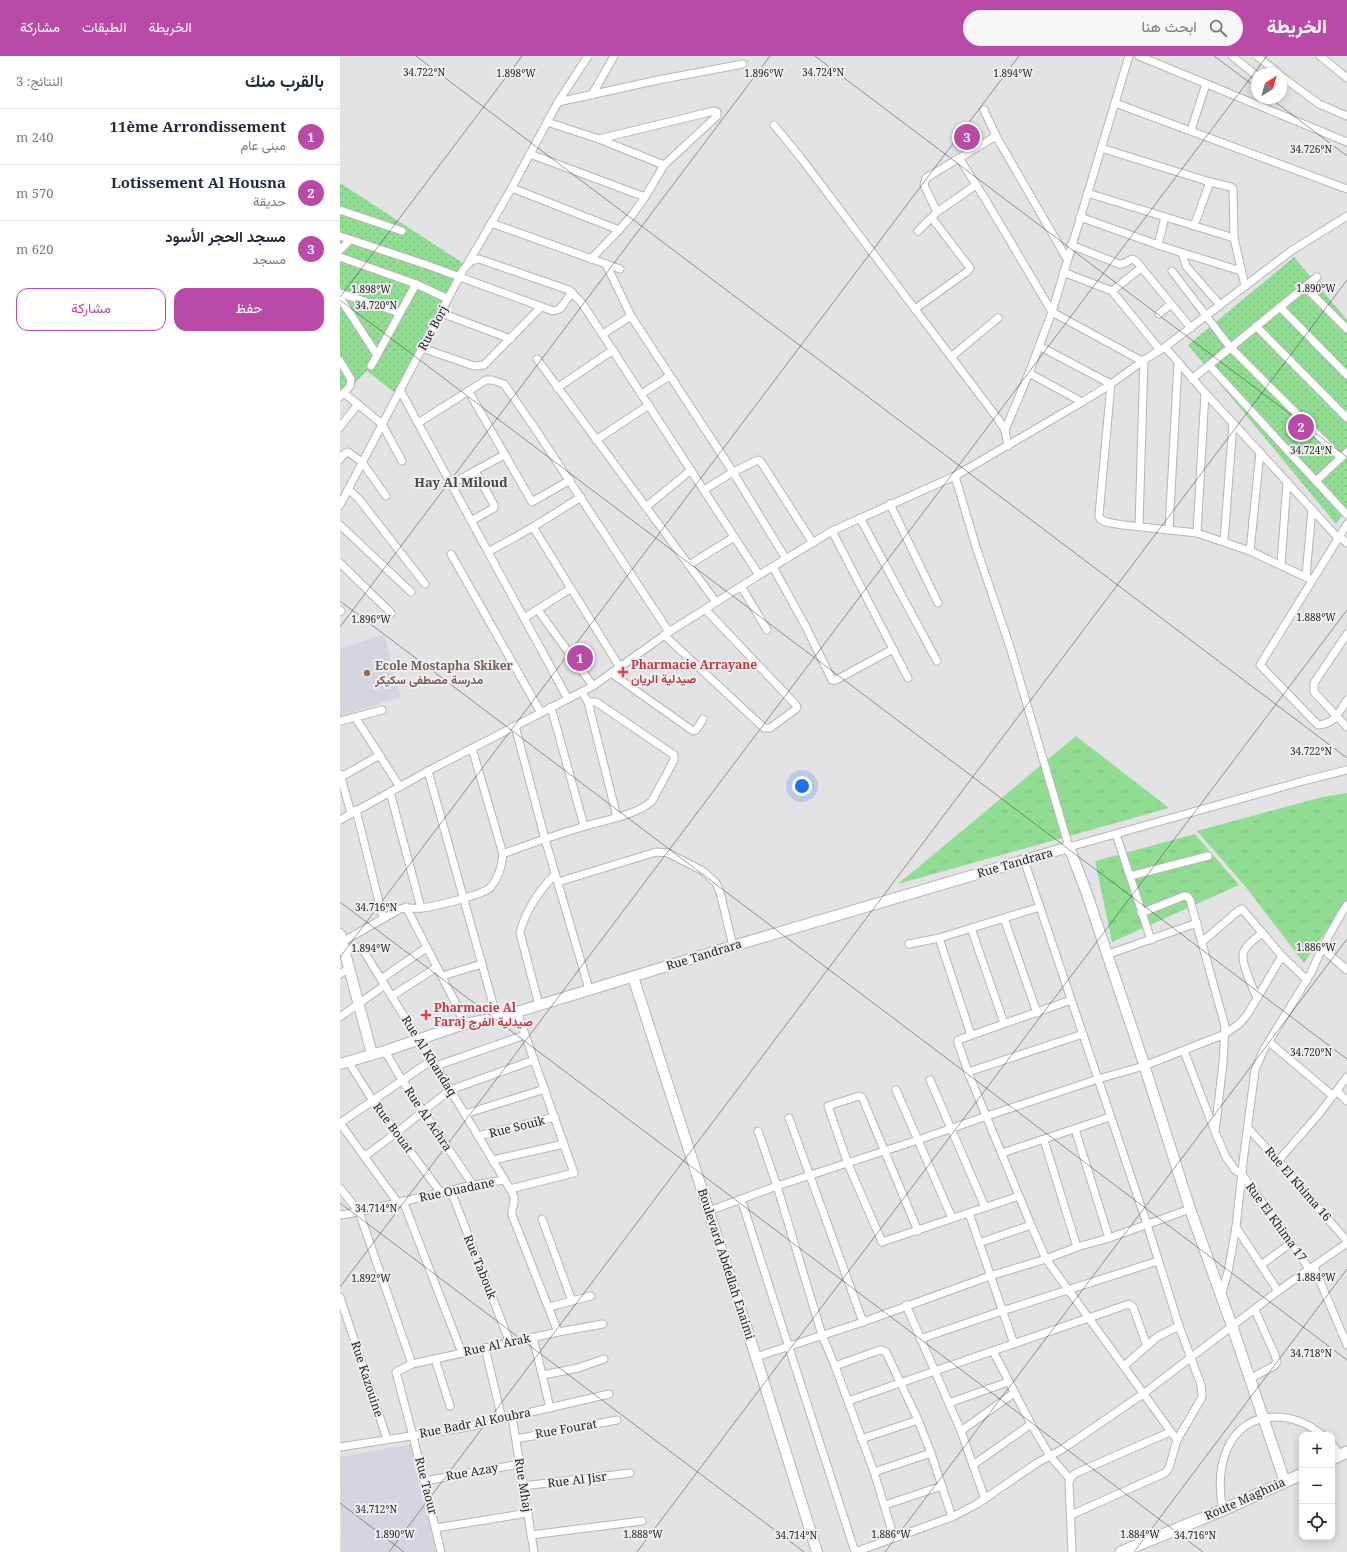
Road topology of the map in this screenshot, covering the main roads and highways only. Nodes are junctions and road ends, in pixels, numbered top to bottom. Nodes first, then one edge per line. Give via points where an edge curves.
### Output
1 (1299, 1475) edge
2 (1138, 1549) edge
3 (1121, 1552) edge

1 - 2 main road, Route Maghnia
2 - 3 main road, Route Maghnia

